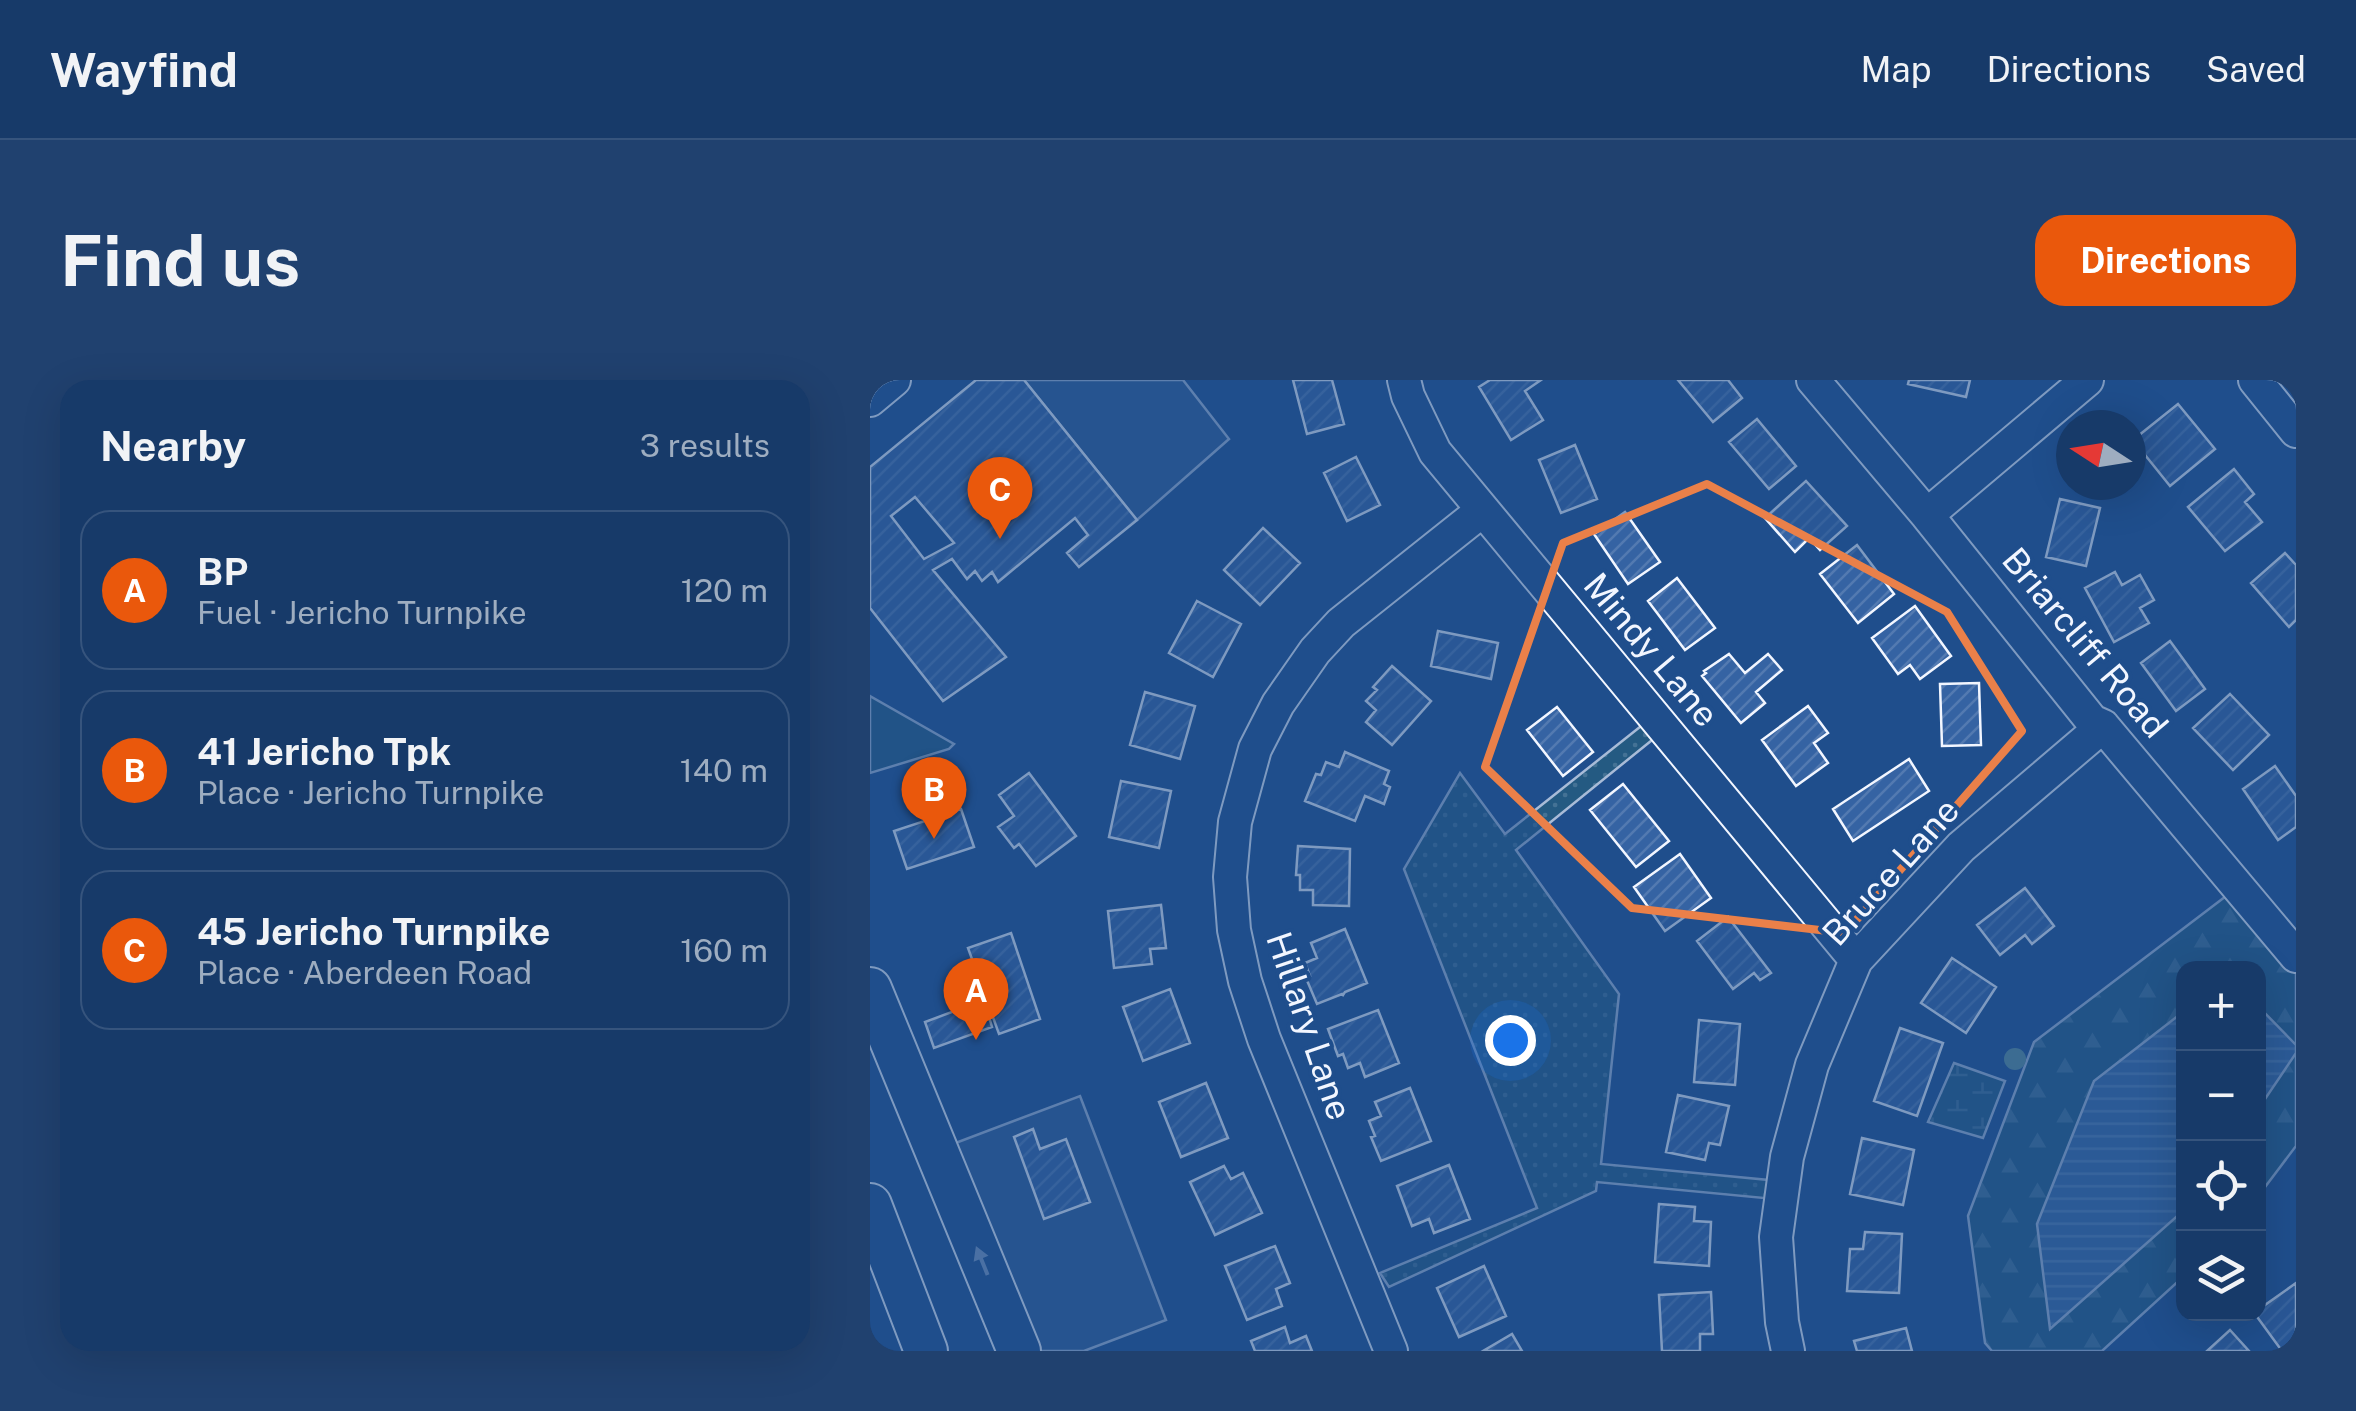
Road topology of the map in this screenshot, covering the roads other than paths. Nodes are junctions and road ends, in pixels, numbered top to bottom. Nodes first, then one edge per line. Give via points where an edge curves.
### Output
1 (894, 380) edge
2 (1404, 380) edge
3 (1813, 380) edge
4 (2087, 380) edge
5 (2255, 380) edge
6 (870, 400) edge
7 (2296, 431) edge
8 (1482, 510) junction
9 (1927, 515) junction
10 (2103, 726) junction
11 (2296, 956) edge
12 (1856, 960) junction
13 (870, 988) edge
14 (870, 1206) edge
15 (926, 1351) edge
16 (1019, 1351) edge
17 (1391, 1351) edge
18 (1788, 1351) edge

1 - 6 street
2 - 8 street, Mindy Lane via 1435,452
3 - 9 street, Briarcliff Road
4 - 9 street
5 - 7 street
8 - 12 street, Mindy Lane
8 - 17 street, Hillary Lane via 1315,651 1255,749 1235,822 1230,877 1245,982
9 - 10 street, Briarcliff Road via 2092,722
10 - 11 street, Briarcliff Road
10 - 12 street, Bruce Lane via 1962,847
12 - 18 street, Bruce Lane via 1812,1065 1787,1157 1776,1238
16 -> 13 main road
14 - 15 main road

